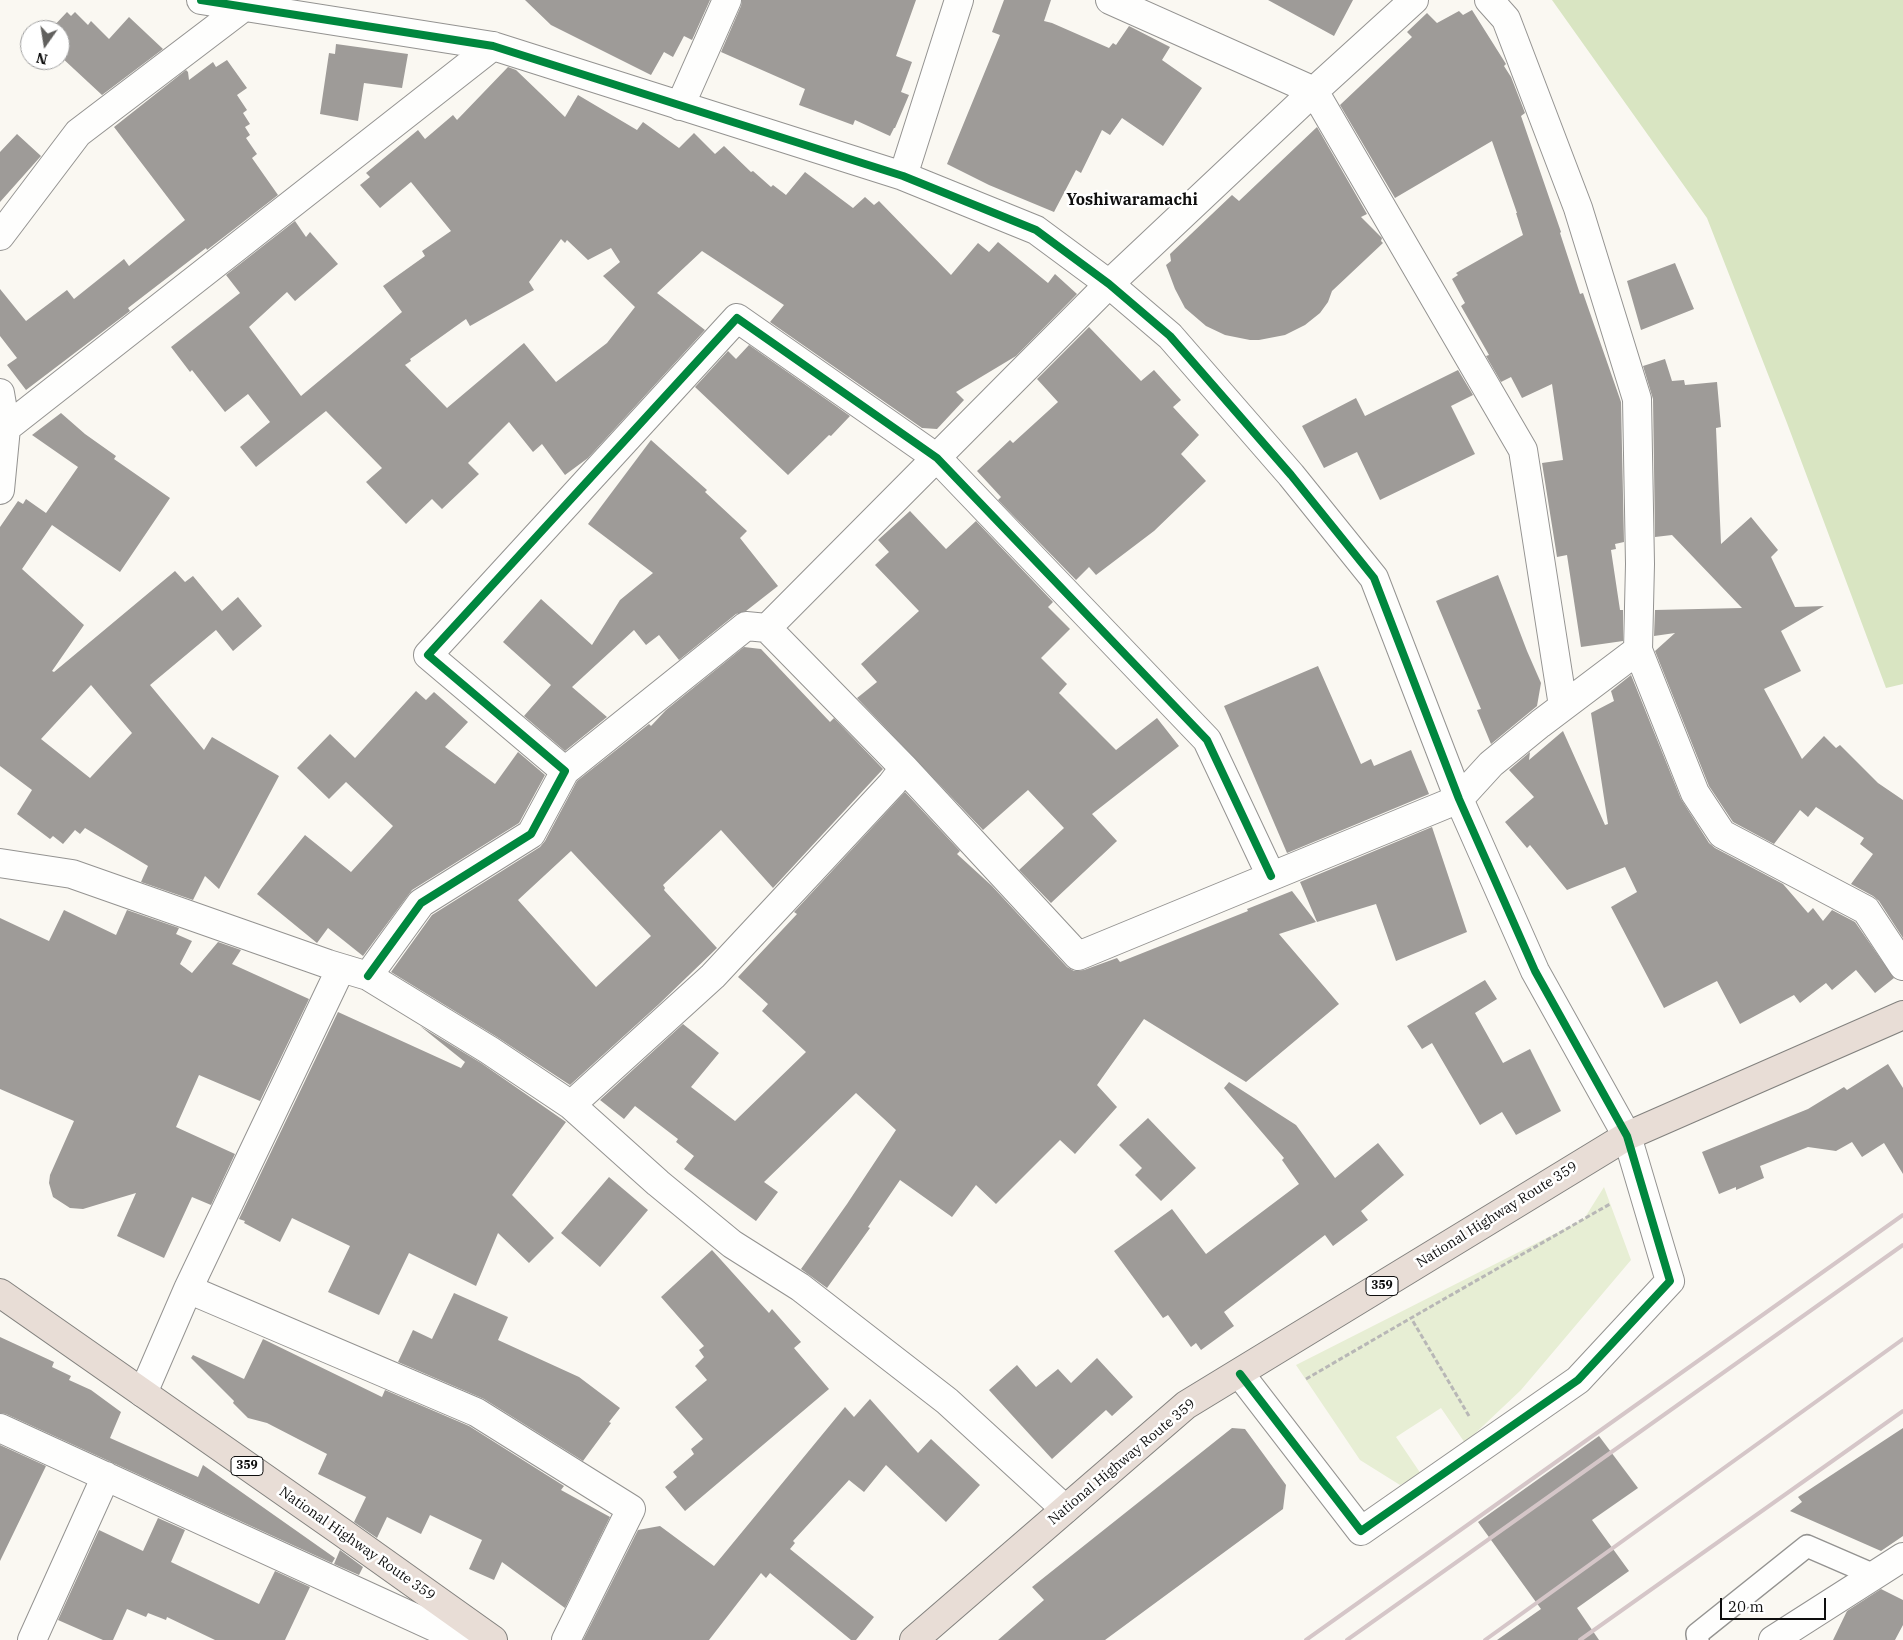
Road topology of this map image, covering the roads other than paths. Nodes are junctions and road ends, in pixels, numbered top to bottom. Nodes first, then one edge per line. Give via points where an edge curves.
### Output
1 (201, 0) edge
2 (727, 0) edge
3 (958, 0) edge
4 (1110, 0) edge
5 (1414, 0) edge
6 (1489, 0) edge
7 (245, 6) junction
8 (493, 46) junction
9 (1314, 91) junction
10 (680, 106) junction
11 (903, 176) junction
12 (0, 236) edge
13 (1109, 284) junction
14 (0, 393) edge
15 (6, 428) junction
16 (937, 458) junction
17 (0, 490) edge
18 (768, 628) junction
19 (1638, 650) junction
20 (1563, 706) junction
21 (904, 768) junction
22 (565, 771) junction
23 (1459, 799) junction
24 (0, 863) edge
25 (1271, 876) junction
26 (1903, 966) edge
27 (342, 968) junction
28 (368, 976) junction
29 (1903, 1015) edge
30 (572, 1105) junction
31 (1626, 1136) junction
32 (188, 1290) junction
33 (0, 1293) edge
34 (1240, 1374) junction
35 (142, 1393) junction
36 (0, 1428) edge
37 (106, 1476) junction
38 (1065, 1509) junction
39 (1894, 1565) edge
40 (32, 1640) edge
41 (463, 1640) edge
42 (493, 1640) edge
43 (566, 1640) edge
44 (914, 1640) edge
45 (1698, 1640) edge
46 (1773, 1640) edge

1 - 7 street
2 - 10 street
3 - 11 street
4 - 9 street
5 - 9 street
6 - 19 street via 1506,19 1578,208 1636,399 1640,564
7 - 8 street
7 - 12 street via 78,134
8 - 10 street
8 - 15 street
9 - 13 street
9 - 20 street via 1523,450
10 - 11 street
11 - 13 street via 1036,230
13 - 16 street
13 - 23 street via 1170,336 1291,475 1374,578
14 - 15 street
15 - 17 street
16 - 18 street
16 - 22 street via 737,318 428,655
16 - 25 street via 1207,740
18 - 21 street
18 - 22 street via 746,626
19 - 20 street
19 - 26 street via 1695,793 1722,834 1866,910
20 - 23 street via 1491,764
21 - 25 street via 1078,956
21 - 30 street via 713,976
22 - 28 street via 532,834 421,902
23 - 25 street
23 - 31 street via 1535,971
24 - 27 street via 72,874
27 - 28 street
27 - 32 street
28 - 30 street
29 - 31 highway, National Highway Route 359 / 359
30 - 38 street via 732,1244 800,1287 947,1400
31 - 34 highway, National Highway Route 359 / 359
31 - 34 street via 1670,1281 1578,1380 1362,1531
32 - 35 street
32 - 43 street via 476,1412 631,1509
33 - 35 highway, National Highway Route 359 / 359
34 - 38 highway, National Highway Route 359 / 359 via 1186,1405
35 - 42 highway, National Highway Route 359 / 359
36 - 37 street
37 - 40 street
37 - 41 street
38 - 44 highway, National Highway Route 359 / 359
39 - 45 lane via 1807,1546 1697,1634
39 - 46 street

